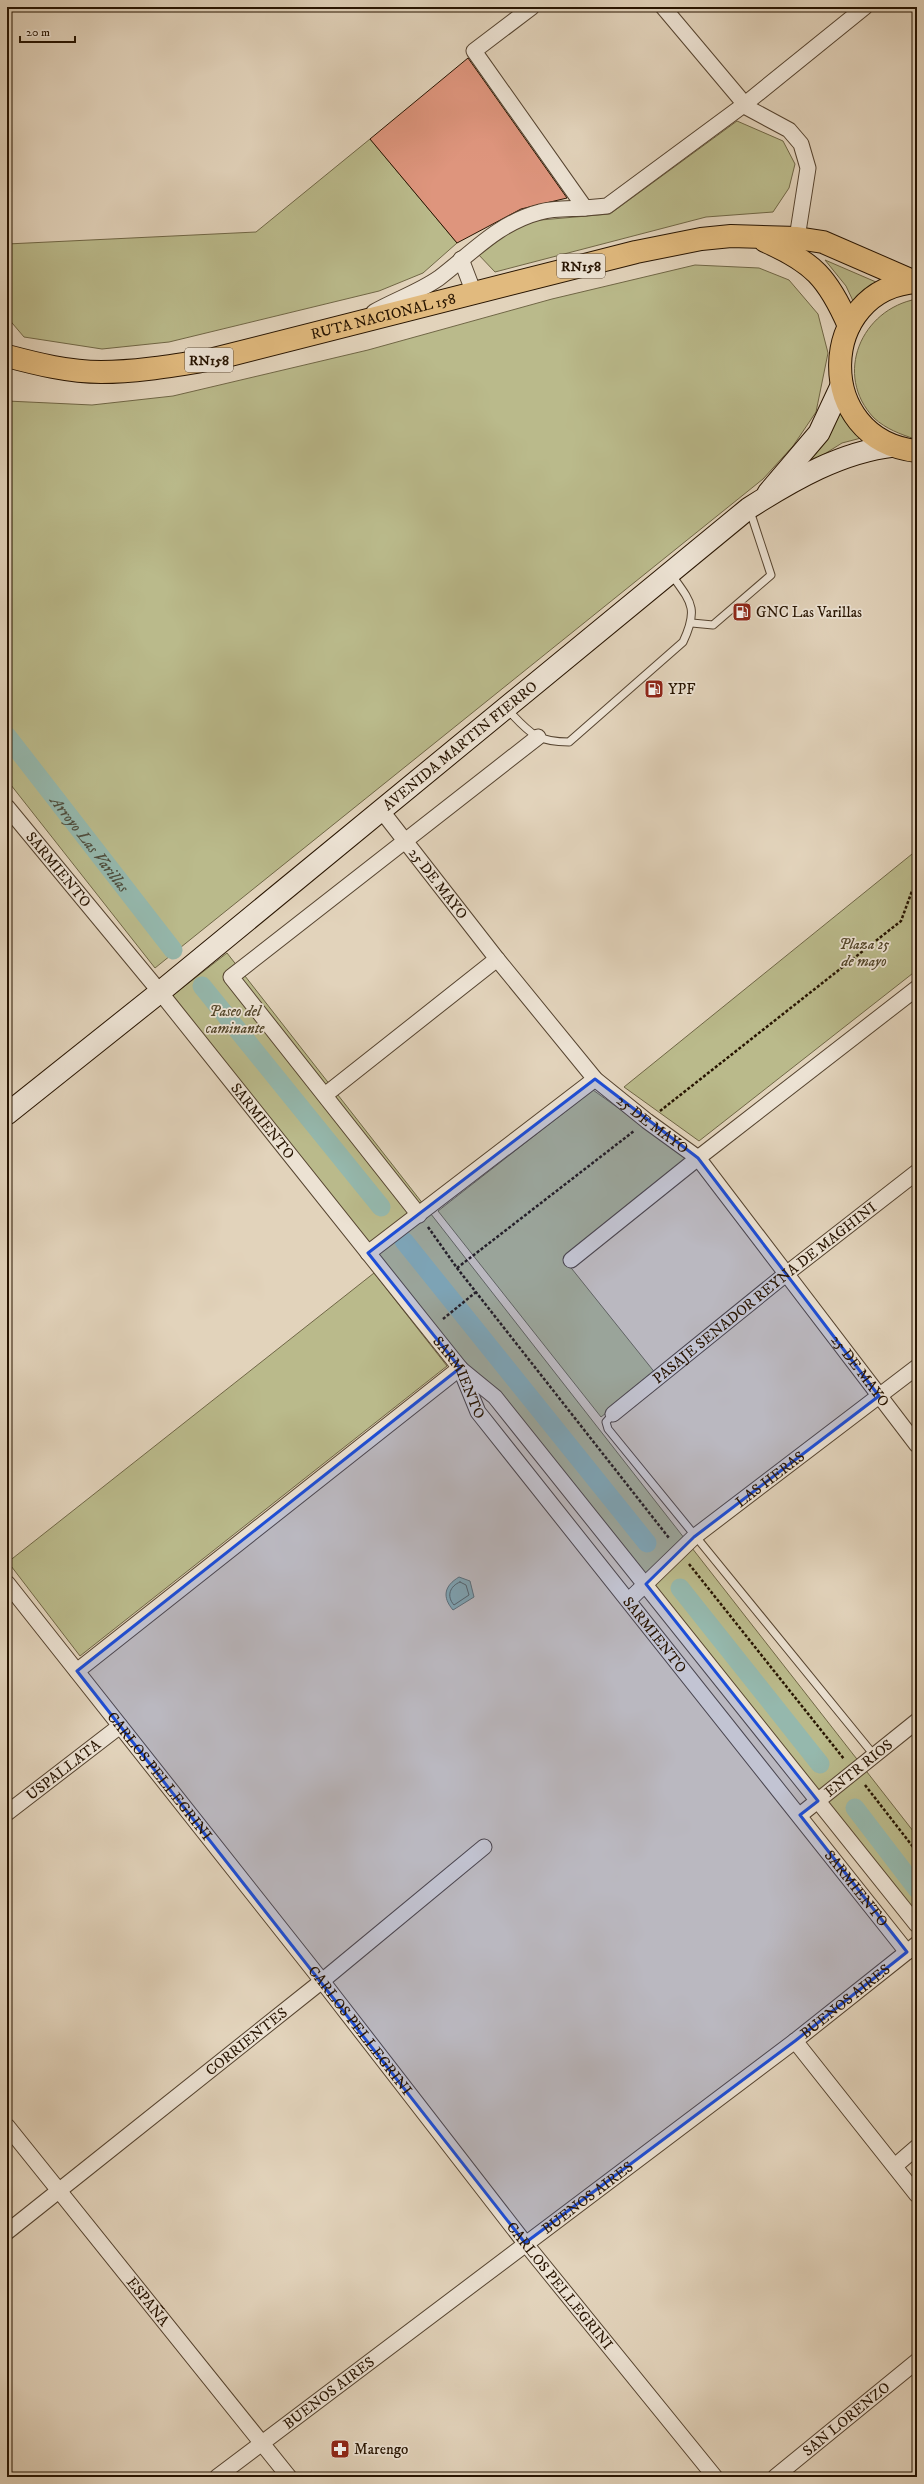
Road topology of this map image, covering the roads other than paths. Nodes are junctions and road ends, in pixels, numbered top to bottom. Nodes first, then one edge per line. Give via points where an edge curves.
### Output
1 (532, 7) edge
2 (663, 7) edge
3 (865, 7) edge
4 (744, 104) junction
5 (585, 208) junction
6 (757, 237) junction
7 (797, 238) junction
8 (461, 259) junction
9 (916, 282) edge
10 (474, 293) junction
11 (360, 320) junction
12 (849, 326) junction
13 (7, 356) edge
14 (841, 386) junction
15 (894, 446) junction
16 (917, 451) edge
17 (755, 505) junction
18 (670, 573) junction
19 (692, 623) junction
20 (506, 708) junction
21 (538, 737) junction
22 (7, 807) edge
23 (381, 810) junction
24 (405, 841) junction
25 (497, 959) junction
26 (917, 988) edge
27 (160, 992) junction
28 (595, 1079) junction
29 (325, 1095) junction
30 (7, 1114) edge
31 (698, 1158) junction
32 (917, 1172) edge
33 (419, 1215) junction
34 (368, 1253) junction
35 (571, 1260) dead end
36 (786, 1274) junction
37 (917, 1367) edge
38 (460, 1368) junction
39 (879, 1396) junction
40 (613, 1414) joint
41 (917, 1444) edge
42 (694, 1537) junction
43 (7, 1583) edge
44 (646, 1584) junction
45 (629, 1600) junction
46 (77, 1671) junction
47 (917, 1721) edge
48 (120, 1726) junction
49 (874, 1755) junction
50 (818, 1801) junction
51 (7, 1813) edge
52 (800, 1815) junction
53 (484, 1847) dead end
54 (917, 1926) edge
55 (912, 1948) edge
56 (322, 1981) junction
57 (795, 2041) junction
58 (7, 2126) edge
59 (917, 2147) edge
60 (895, 2166) junction
61 (59, 2191) junction
62 (917, 2194) edge
63 (7, 2232) edge
64 (525, 2243) junction
65 (917, 2361) edge
66 (262, 2442) junction
67 (217, 2477) edge
68 (289, 2477) edge
69 (716, 2477) edge
70 (775, 2477) edge

1 - 5 street via 474,51
2 - 4 street
3 - 4 street
4 - 5 street via 607,206
4 - 7 street via 789,130 801,144 808,168
5 - 8 street via 541,212 510,222 488,236
6 - 7 highway, RUTA NACIONAL 158 / RN158
6 - 10 highway, RUTA NACIONAL 158 / RN158 via 701,239 636,252
6 - 12 highway, RUTA NACIONAL 158 / RN158 via 789,251 811,265 828,285
7 - 9 highway, RUTA NACIONAL 158 / RN158 via 823,242
8 - 10 street
8 - 11 street via 418,291
9 - 12 highway, RN158 via 895,287 877,296 861,309
10 - 11 highway, RUTA NACIONAL 158 / RN158
11 - 13 highway, RUTA NACIONAL 158 / RN158 via 214,359 146,370 99,372 46,366
12 - 14 highway, RN158 via 840,359
14 - 15 highway, RN158 via 848,406 860,423 875,437
14 - 17 main road, AVENIDA MARTIN FIERRO via 820,433
15 - 16 highway, RN158
15 - 17 main road, AVENIDA MARTIN FIERRO via 868,449 840,458
17 - 18 main road, AVENIDA MARTIN FIERRO
17 - 19 lane via 771,575 713,625
18 - 19 lane via 691,602
18 - 20 main road, AVENIDA MARTIN FIERRO
19 - 21 lane via 683,642 569,742 549,742
20 - 21 lane via 532,735
20 - 23 main road, AVENIDA MARTIN FIERRO
21 - 24 street
22 - 27 street, SARMIENTO
23 - 24 street, 25 DE MAYO
23 - 27 main road, AVENIDA MARTIN FIERRO
24 - 25 street, 25 DE MAYO
24 - 29 street via 231,977
25 - 28 street, 25 DE MAYO
25 - 29 street
26 - 31 street
27 - 30 main road, AVENIDA MARTIN FIERRO
27 - 34 street, SARMIENTO
28 - 31 street, 25 DE MAYO via 646,1121
28 - 33 street
29 - 33 street
31 - 35 street
31 - 36 street, 25 DE MAYO
32 - 36 street, PASAJE SENADOR REYNA DE MAGHINI
33 - 34 street
34 - 38 street, SARMIENTO
36 - 39 street, 25 DE MAYO
36 - 40 street, PASAJE SENADOR REYNA DE MAGHINI
37 - 39 street, LAS HERAS
38 - 44 street via 495,1397
38 - 45 street, SARMIENTO via 478,1412
38 - 46 street
39 - 41 street, 25 DE MAYO
39 - 42 street, LAS HERAS
40 - 42 lane via 606,1422 608,1429
42 - 44 street, LAS HERAS
42 - 49 lane
43 - 46 street, CARLOS PELLEGRINI
44 - 45 street, LAS HERAS
44 - 50 street
45 - 52 street, SARMIENTO
46 - 48 street, CARLOS PELLEGRINI
47 - 49 street, ENTR RIOS
48 - 51 street, USPALLATA
48 - 56 street, CARLOS PELLEGRINI
49 - 50 street, ENTR RIOS
50 - 52 street, ENTR RIOS
50 - 54 street
52 - 55 street, SARMIENTO
53 - 56 street, CORRIENTES
55 - 57 street, BUENOS AIRES
56 - 61 street, CORRIENTES
56 - 64 street, CARLOS PELLEGRINI
57 - 60 street
57 - 64 street, BUENOS AIRES
58 - 61 street, ESPAÑA
59 - 60 street
60 - 62 street
61 - 63 street, CORRIENTES
61 - 66 street, ESPAÑA
64 - 66 street, BUENOS AIRES
64 - 69 street, CARLOS PELLEGRINI
65 - 70 street, SAN LORENZO
66 - 67 street, BUENOS AIRES
66 - 68 street, ESPAÑA

